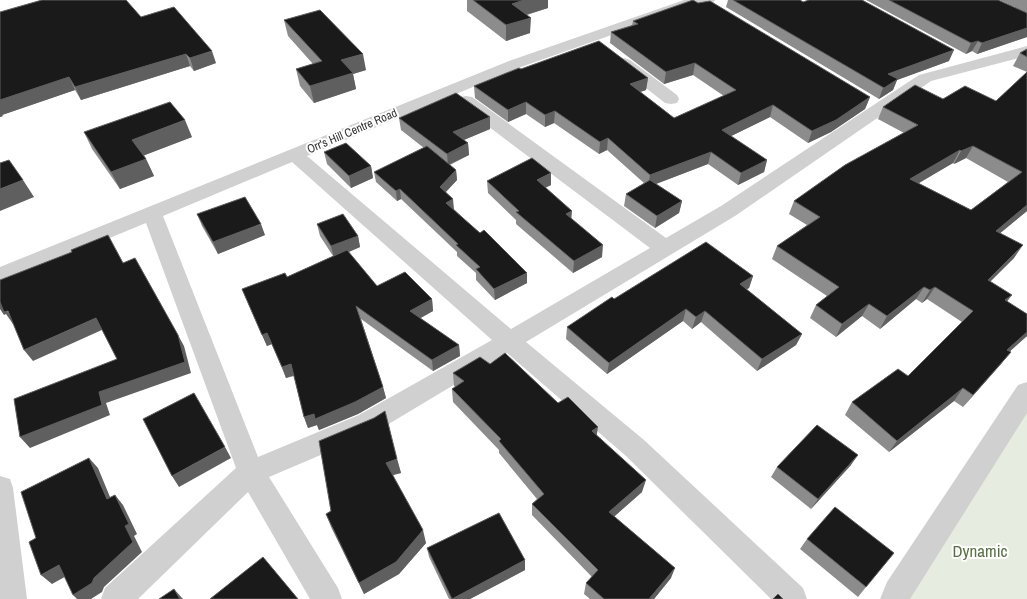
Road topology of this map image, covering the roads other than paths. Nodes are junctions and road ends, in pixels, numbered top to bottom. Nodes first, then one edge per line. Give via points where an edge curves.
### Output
1 (709, 3) edge
2 (602, 47) junction
3 (1027, 51) edge
4 (953, 55) edge
5 (973, 66) junction
6 (451, 90) junction
7 (671, 99) dead end
8 (295, 155) junction
9 (152, 212) junction
10 (665, 248) junction
11 (0, 275) edge
12 (509, 341) junction
13 (1027, 392) edge
14 (251, 472) junction
15 (0, 488) edge
16 (12, 599) edge
17 (116, 599) edge
18 (327, 599) edge
19 (792, 599) edge
20 (895, 599) edge

1 - 2 street, Orr's Hill Centre Road via 686,4
2 - 6 street, Orr's Hill Centre Road via 515,64
2 - 7 street
3 - 5 street
4 - 5 street
5 - 10 street via 925,78 873,105 728,211
6 - 8 street, Orr's Hill Centre Road
6 - 10 street
8 - 9 street, Orr's Hill Centre Road
8 - 12 street
9 - 11 street, Orr's Hill Centre Road
9 - 14 street
10 - 12 street
12 - 14 street via 368,423
12 - 19 street via 635,448
13 - 20 street via 897,592
14 - 17 street
14 - 18 street
15 - 16 street

